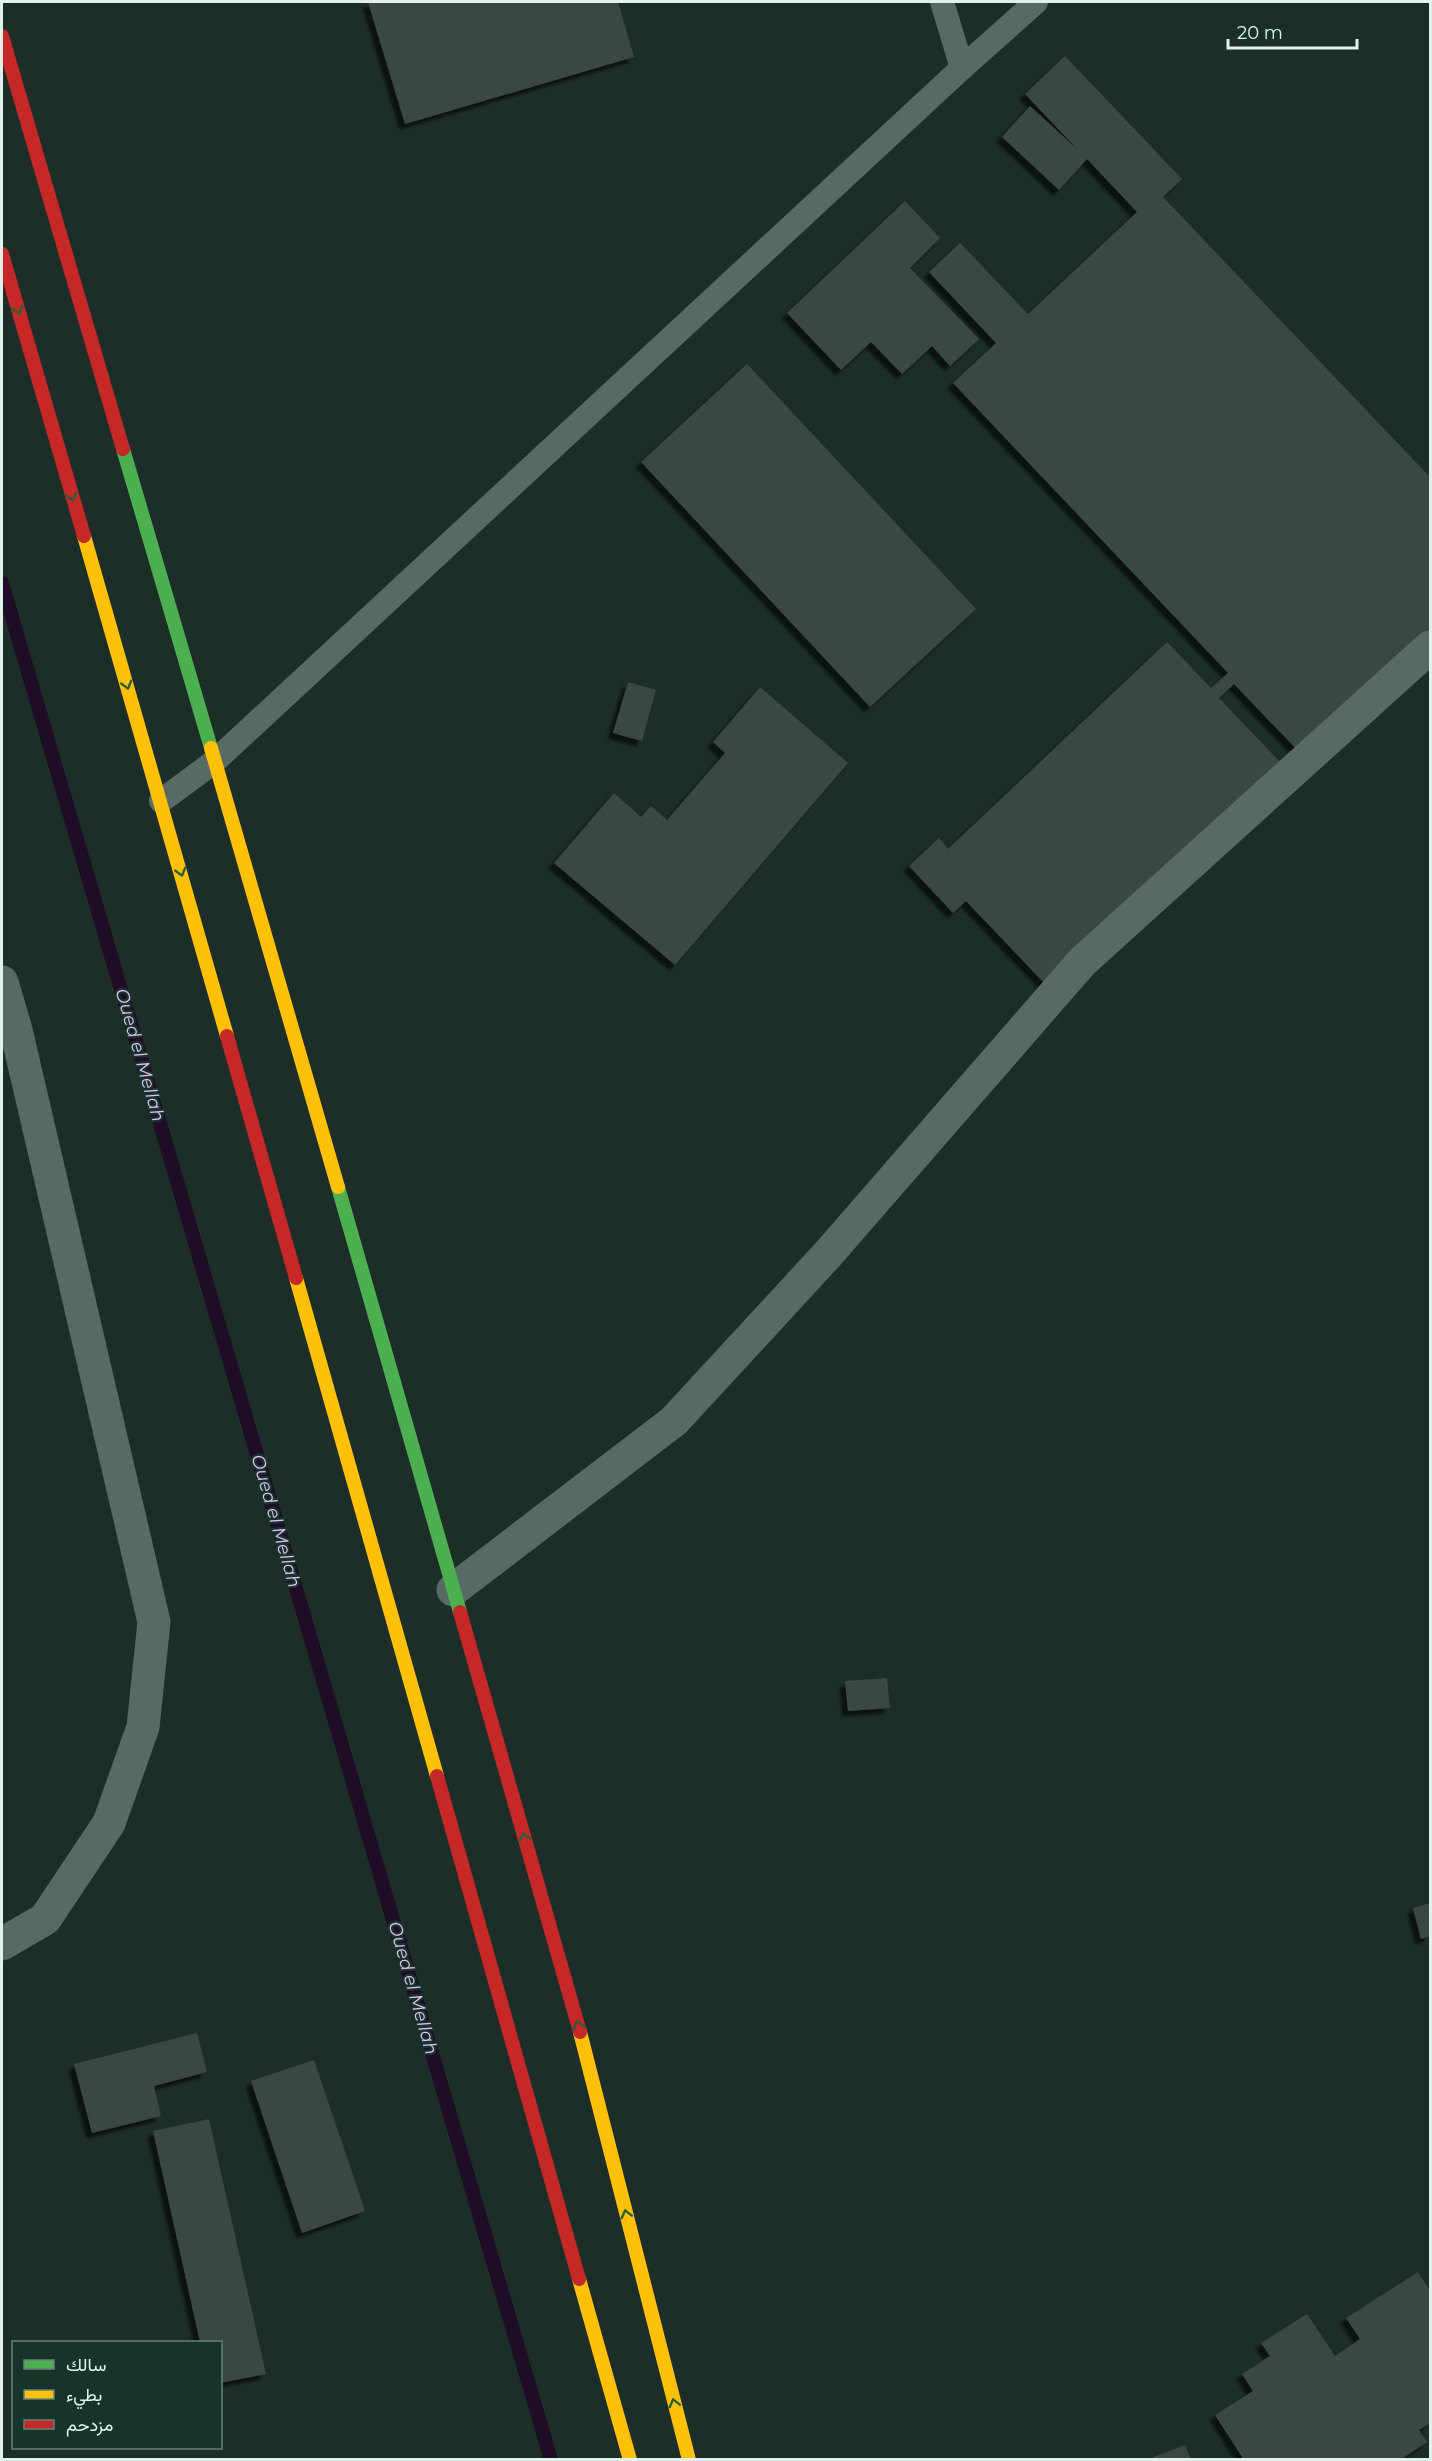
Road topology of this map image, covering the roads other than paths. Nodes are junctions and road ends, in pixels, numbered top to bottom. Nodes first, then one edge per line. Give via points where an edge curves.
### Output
1 (942, 2) edge
2 (1036, 2) edge
3 (2, 36) edge
4 (962, 68) junction
5 (2, 254) edge
6 (1431, 647) edge
7 (214, 761) junction
8 (161, 801) junction
9 (2, 982) edge
10 (453, 1590) junction
11 (2, 1944) edge
12 (630, 2460) edge
13 (689, 2460) edge

1 - 4 lane
2 - 4 lane
3 - 7 main road
4 - 7 lane
5 -> 8 main road
6 - 10 street via 1082,962 828,1254 674,1421
7 - 8 lane
7 - 10 main road
8 -> 12 main road
9 - 11 street via 154,1622 143,1727 109,1822 45,1919
13 -> 10 main road via 568,1990

